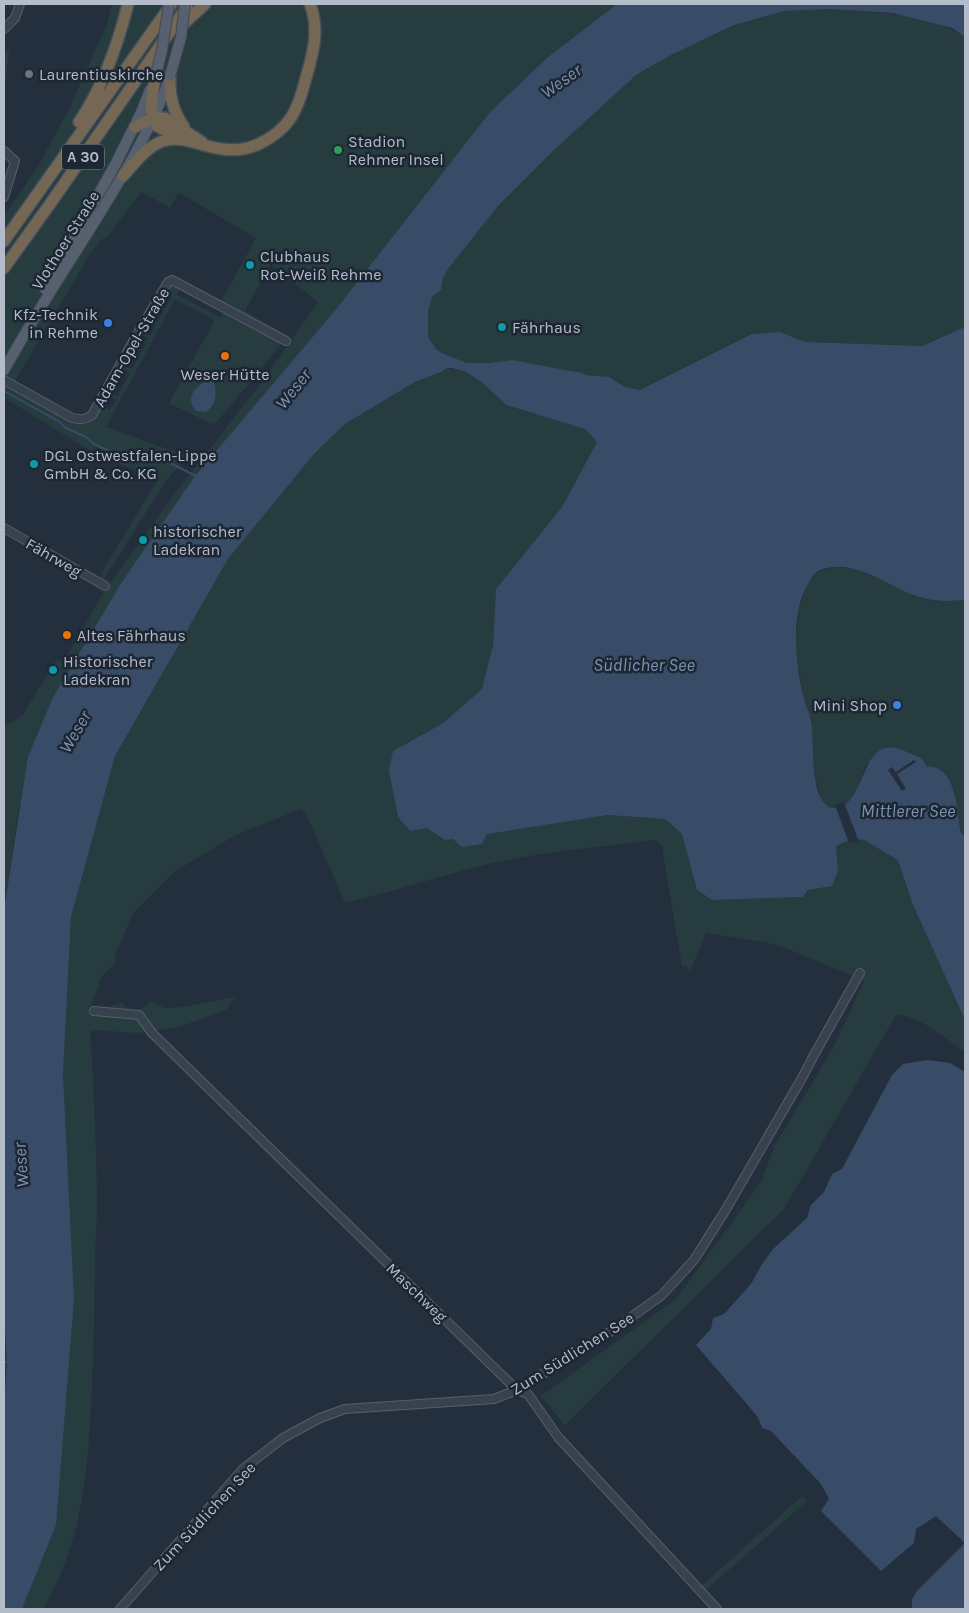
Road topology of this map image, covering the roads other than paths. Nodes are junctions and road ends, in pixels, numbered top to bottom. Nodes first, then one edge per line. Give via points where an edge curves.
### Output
1 (20, 4) edge
2 (128, 4) edge
3 (171, 4) edge
4 (185, 4) edge
5 (190, 4) edge
6 (205, 4) edge
7 (301, 4) edge
8 (310, 4) edge
9 (314, 22) junction
10 (4, 29) edge
11 (160, 45) junction
12 (157, 70) junction
13 (170, 76) junction
14 (154, 118) junction
15 (135, 127) junction
16 (185, 135) junction
17 (4, 152) edge
18 (123, 176) junction
19 (40, 191) junction
20 (4, 197) edge
21 (4, 241) edge
22 (4, 268) edge
23 (30, 324) junction
24 (286, 341) dead end
25 (4, 370) edge
26 (4, 380) edge
27 (4, 528) edge
28 (105, 586) dead end
29 (858, 975) dead end
30 (94, 1011) dead end
31 (517, 1390) junction
32 (120, 1609) edge
33 (716, 1609) edge

1 - 10 street via 15,18
2 - 19 highway via 122,30 104,76 86,112 52,163
3 - 12 main road, Vlothoer Straße, bridge
3 - 19 highway, A 30
4 - 13 main road, Vlothoer Straße, bridge via 181,37
5 - 11 highway, A 30
6 - 11 highway
7 - 9 highway
8 - 9 highway
9 - 16 highway via 315,43 296,110 274,137 238,150 221,150
11 - 22 highway, A 30
12 - 14 highway via 152,102
12 - 15 main road, Vlothoer Straße
13 - 14 main road, Vlothoer Straße
13 - 16 highway via 172,104
14 - 15 highway
14 - 16 highway via 157,126
14 - 18 main road, Vlothoer Straße
15 - 23 main road, Vlothoer Straße via 44,289
16 - 18 highway via 156,144
17 - 20 street via 15,161
18 - 23 main road, Vlothoer Straße
19 - 21 highway, A 30
23 - 25 main road, Vlothoer Straße
24 - 26 street, Adam-Opel-Straße via 172,280 88,419 72,418
27 - 28 street, Fährweg
29 - 31 street, Zum Südlichen See via 802,1078 694,1260 662,1295 601,1338
30 - 31 street, Maschweg via 139,1015 152,1033
31 - 32 street, Zum Südlichen See via 494,1399 345,1410 320,1418 284,1438 243,1469
31 - 33 street, Maschweg via 528,1394 558,1437

